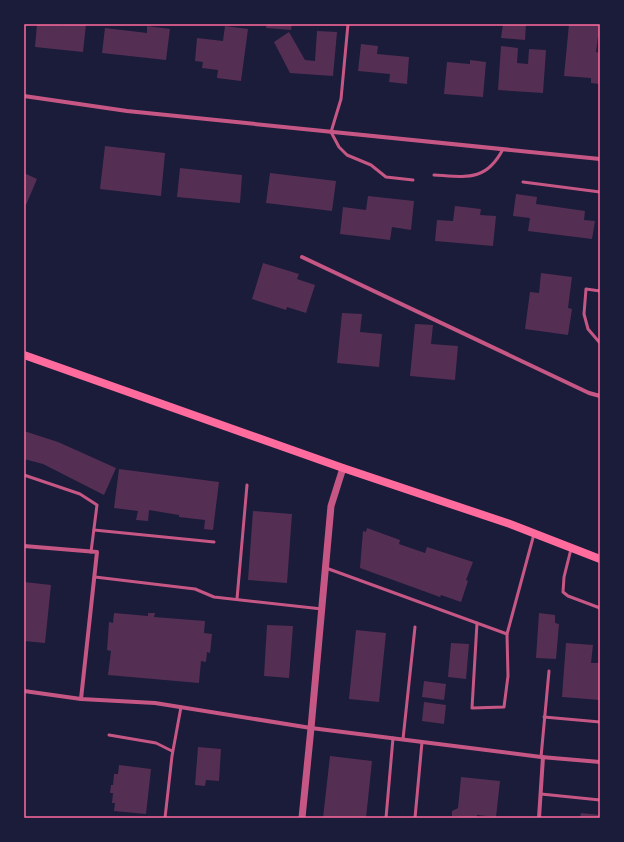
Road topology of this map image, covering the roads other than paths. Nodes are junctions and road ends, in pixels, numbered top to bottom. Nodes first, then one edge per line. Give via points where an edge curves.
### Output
1 (348, 24) edge
2 (24, 96) edge
3 (331, 132) junction
4 (503, 149) junction
5 (600, 159) edge
6 (434, 175) dead end
7 (413, 180) dead end
8 (523, 182) dead end
9 (600, 192) edge
10 (302, 257) dead end
11 (600, 291) edge
12 (600, 343) edge
13 (24, 355) edge
14 (600, 396) edge
15 (343, 468) junction
16 (24, 475) edge
17 (247, 485) dead end
18 (94, 530) junction
19 (534, 532) junction
20 (214, 542) dead end
21 (24, 546) edge
22 (571, 547) junction
23 (91, 552) junction
24 (600, 559) edge
25 (326, 568) junction
26 (95, 577) junction
27 (237, 600) junction
28 (600, 608) edge
29 (322, 609) junction
30 (477, 623) junction
31 (415, 627) dead end
32 (507, 634) junction
33 (549, 671) dead end
34 (24, 692) edge
35 (81, 699) junction
36 (181, 707) junction
37 (544, 717) junction
38 (600, 722) edge
39 (311, 728) junction
40 (109, 734) dead end
41 (394, 738) junction
42 (403, 739) junction
43 (422, 742) junction
44 (172, 751) junction
45 (542, 757) junction
46 (600, 762) edge
47 (541, 794) junction
48 (600, 800) edge
49 (165, 818) edge
50 (302, 818) edge
51 (386, 818) edge
52 (415, 818) edge
53 (539, 818) edge

1 - 3 lane via 341,99
2 - 3 street via 127,111
3 - 4 street
3 - 7 lane via 347,155 371,165 386,177
4 - 5 street
4 - 6 lane via 497,160 485,171 468,177
8 - 9 lane
10 - 14 street
11 - 12 lane via 586,289 584,314 588,329
13 - 15 main road
15 - 19 main road
15 - 25 street via 331,506
16 - 18 lane via 80,494 97,505
17 - 27 lane
18 - 20 lane
18 - 23 lane
19 - 22 main road
19 - 32 lane
21 - 23 street
22 - 24 main road
22 - 28 lane via 562,592
23 - 26 street via 97,552
25 - 29 street
25 - 30 lane
26 - 27 lane via 195,589 214,597
26 - 35 street
27 - 29 lane
29 - 39 street
30 - 32 lane
30 - 32 lane via 472,708 504,707 508,676
31 - 42 lane
33 - 37 lane
34 - 35 street
35 - 36 street
36 - 39 street
36 - 44 lane
37 - 38 lane
37 - 45 lane
39 - 41 street
39 - 50 street
40 - 44 lane via 156,743
41 - 42 street
41 - 51 lane
42 - 43 street
43 - 45 street
43 - 52 lane
44 - 49 lane
45 - 46 street
45 - 47 street
47 - 48 lane
47 - 53 street

